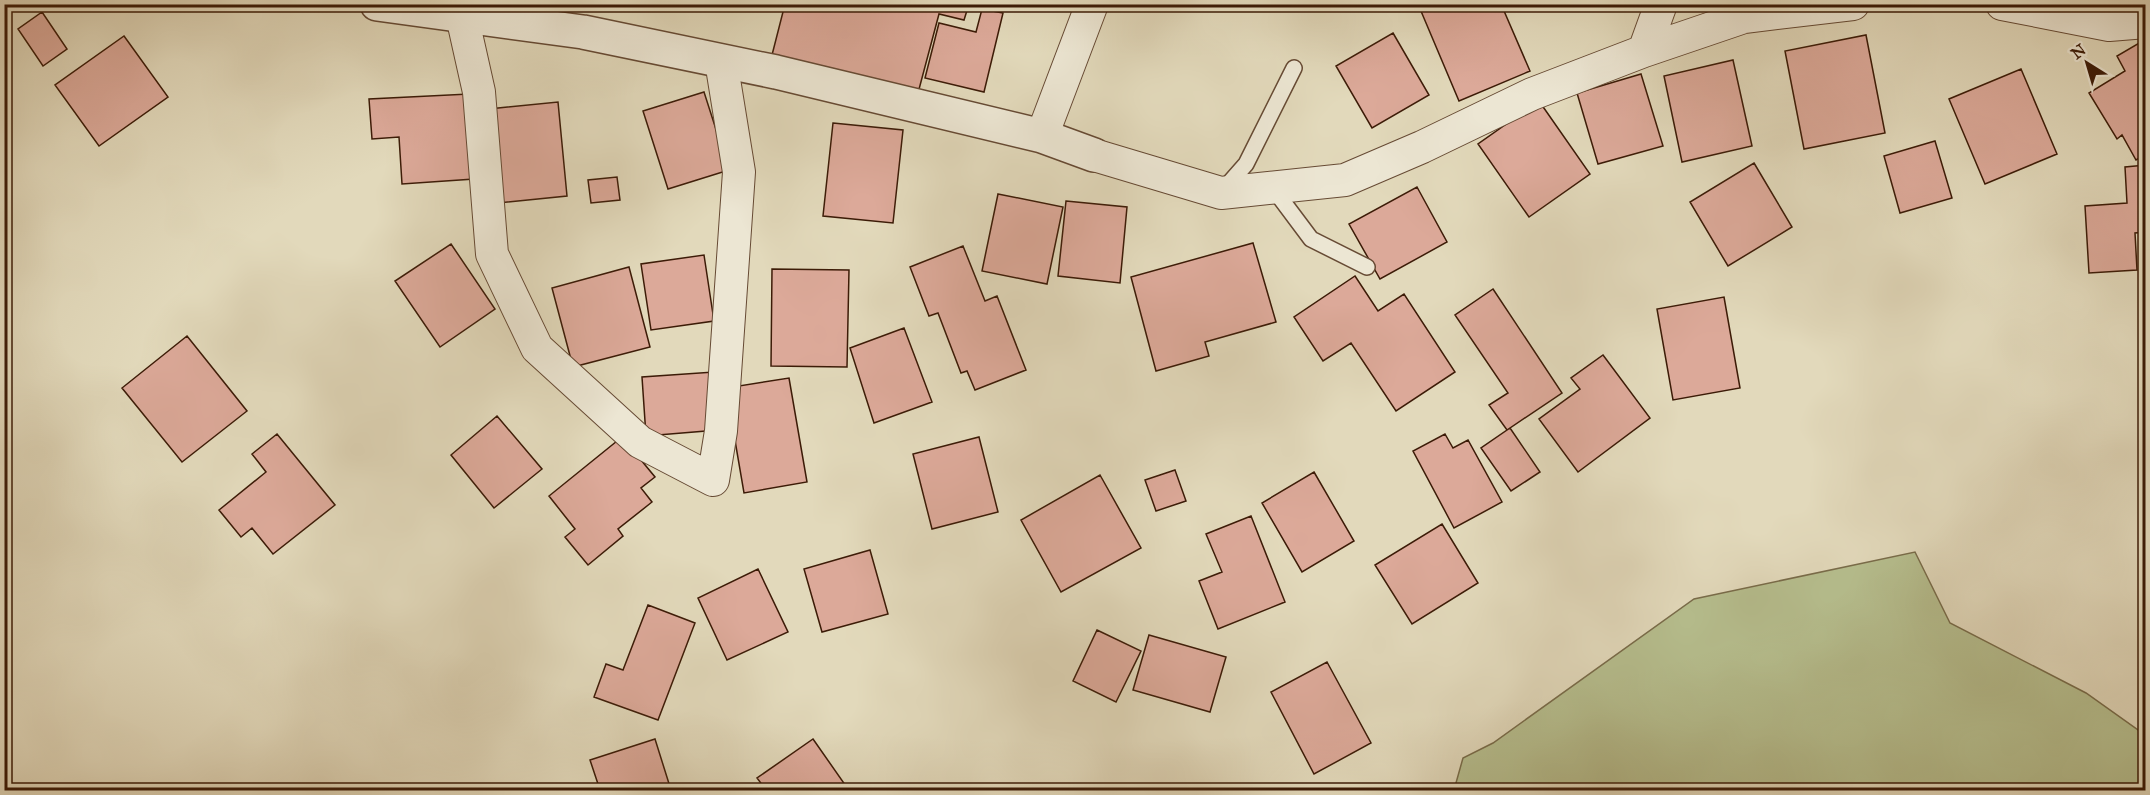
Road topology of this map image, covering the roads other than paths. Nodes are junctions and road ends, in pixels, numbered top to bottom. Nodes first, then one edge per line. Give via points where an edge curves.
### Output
1 (377, 4) edge
2 (1092, 4) edge
3 (1661, 4) edge
4 (2002, 4) edge
5 (1848, 5) edge
6 (462, 16) junction
7 (2145, 22) edge
8 (1644, 51) junction
9 (721, 61) junction
10 (1294, 68) dead end
11 (1042, 136) junction
12 (1094, 155) joint
13 (1272, 187) junction
14 (1221, 193) junction
15 (1367, 267) dead end

1 - 6 street
2 - 11 street
3 - 8 street
4 - 7 street via 2109,25
5 - 8 street via 1744,17
6 - 9 street via 583,32
6 - 9 street via 479,92 492,255 537,348 640,442 713,480 721,431 739,172
8 - 13 street via 1532,94 1345,180
9 - 11 street
10 - 14 lane via 1246,165
11 - 12 street
12 - 14 street
13 - 14 street
13 - 15 lane via 1311,239

